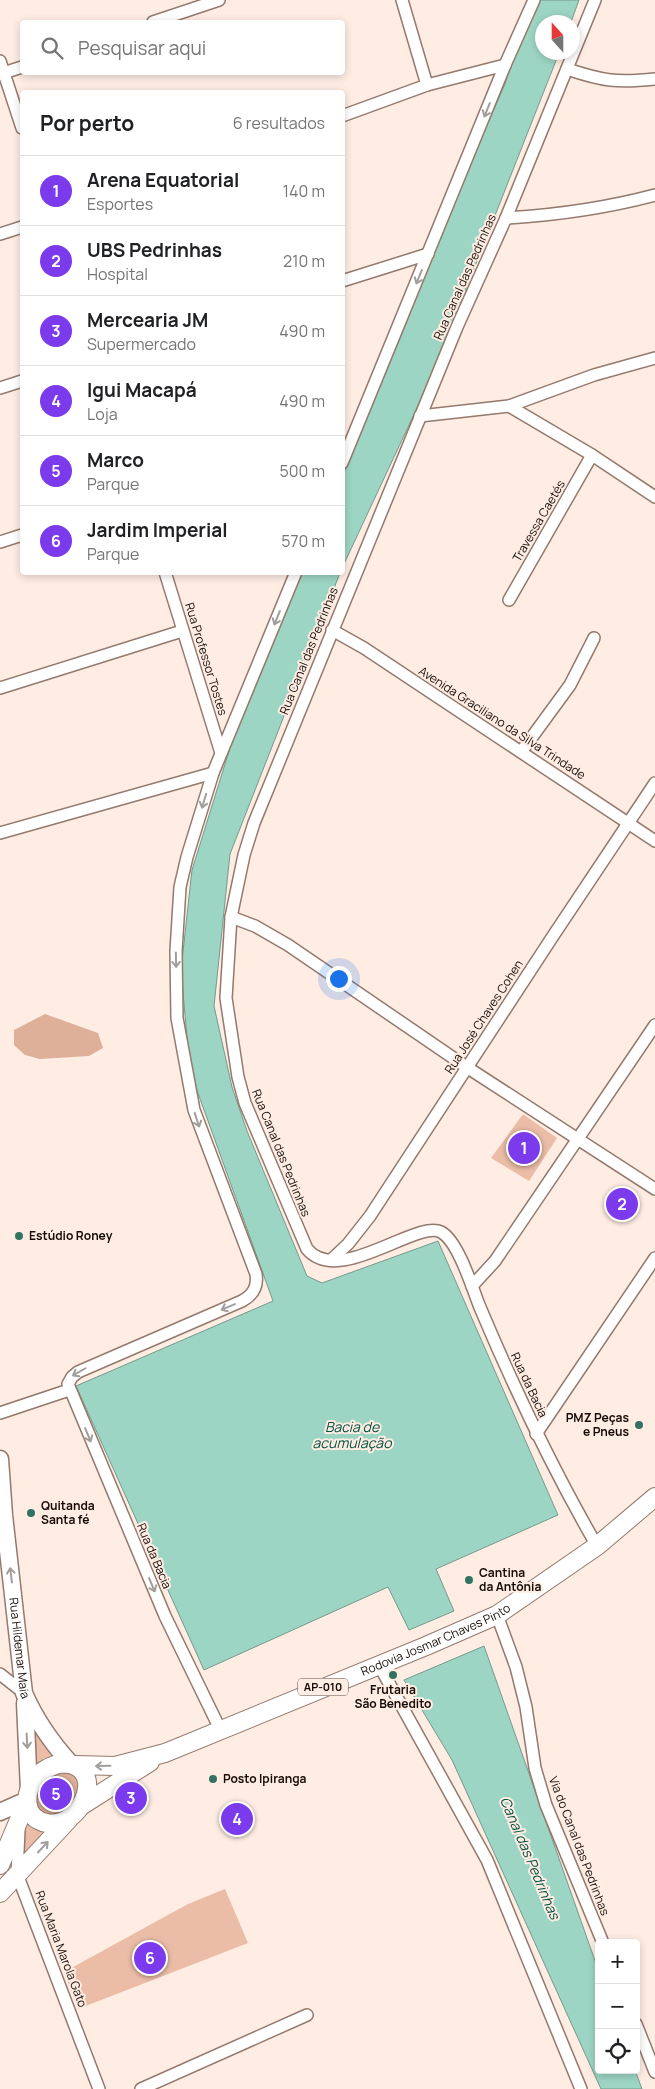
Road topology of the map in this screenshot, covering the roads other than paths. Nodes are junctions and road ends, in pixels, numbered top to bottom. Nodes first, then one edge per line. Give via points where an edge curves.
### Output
1 (219, 0) edge
2 (402, 0) edge
3 (534, 0) edge
4 (595, 0) edge
5 (159, 20) edge
6 (0, 61) edge
7 (505, 65) junction
8 (20, 68) edge
9 (567, 69) junction
10 (2, 74) edge
11 (655, 79) edge
12 (428, 85) junction
13 (345, 115) edge
14 (20, 123) edge
15 (655, 195) edge
16 (506, 218) junction
17 (20, 228) edge
18 (0, 234) edge
19 (428, 254) junction
20 (345, 280) edge
21 (655, 358) edge
22 (20, 382) edge
23 (0, 388) edge
24 (509, 406) junction
25 (420, 416) junction
26 (347, 443) edge
27 (592, 455) junction
28 (655, 497) edge
29 (20, 536) edge
30 (0, 542) edge
31 (166, 575) edge
32 (295, 575) edge
33 (510, 600) dead end
34 (332, 630) junction
35 (182, 631) junction
36 (594, 638) dead end
37 (0, 688) edge
38 (521, 752) junction
39 (221, 753) junction
40 (213, 773) junction
41 (655, 783) edge
42 (628, 822) junction
43 (0, 833) edge
44 (655, 841) edge
45 (231, 917) junction
46 (655, 1025) edge
47 (468, 1068) junction
48 (578, 1139) junction
49 (655, 1189) edge
50 (655, 1258) edge
51 (330, 1261) junction
52 (472, 1286) junction
53 (70, 1390) junction
54 (0, 1413) edge
55 (536, 1434) junction
56 (0, 1459) edge
57 (0, 1483) edge
58 (655, 1497) edge
59 (597, 1546) junction
60 (496, 1615) junction
61 (379, 1664) junction
62 (0, 1674) edge
63 (24, 1693) junction
64 (220, 1729) junction
65 (165, 1753) junction
66 (73, 1765) junction
67 (26, 1803) junction
68 (81, 1806) junction
69 (0, 1812) edge
70 (69, 1819) junction
71 (0, 1865) edge
72 (17, 1874) junction
73 (0, 1893) edge
74 (600, 1939) edge
75 (307, 2015) dead end
76 (638, 2029) edge
77 (655, 2072) edge
78 (99, 2089) edge
79 (141, 2089) edge
80 (581, 2089) edge

1 - 5 street
2 - 12 street
3 - 7 street
4 - 9 street, Rua Canal das Pedrinhas
6 - 10 street
7 - 12 street
7 -> 19 street
8 - 10 street
9 - 11 street via 610,81
9 - 16 street, Rua Canal das Pedrinhas
10 - 14 street
12 - 13 street
15 - 16 street via 547,216
16 - 25 street, Rua Canal das Pedrinhas
17 - 18 street
19 - 20 street
19 -> 26 street
21 - 24 street via 594,375
22 - 23 street
24 - 25 street
24 - 27 street
25 - 34 street, Rua Canal das Pedrinhas
27 - 28 street
27 - 33 street, Travessa Caetés
29 - 30 street
31 - 35 street, Rua Professor Tostes
32 -> 39 street
34 - 38 street, Avenida Graciliano da Silva Trindade
34 - 45 street, Rua Canal das Pedrinhas via 254,823
35 - 37 street
35 - 39 street, Rua Professor Tostes
36 - 38 street via 570,685
38 - 42 street, Avenida Graciliano da Silva Trindade
39 - 40 street
40 - 43 street
40 -> 53 street via 186,857 180,887 176,950 177,1018 194,1110 257,1284 250,1296 78,1372 70,1381
41 - 42 street, Rua José Chaves Cohen
42 - 44 street, Avenida Graciliano da Silva Trindade
42 - 47 street, Rua José Chaves Cohen
45 - 47 street via 274,936
45 - 51 street, Rua Canal das Pedrinhas via 226,998 245,1103 302,1242 312,1256
46 - 48 street
47 - 48 street
47 - 51 street, Rua José Chaves Cohen via 370,1216
48 - 49 street
48 - 52 street via 495,1262
50 - 55 street
51 - 52 street, Rua da Bacia via 378,1250 432,1230 443,1233 458,1254
52 - 55 street, Rua da Bacia
53 - 54 street
53 -> 64 street, Rua da Bacia via 165,1616
55 - 59 street, Rua da Bacia
56 - 57 main road, Rua Hildemar Maia
63 -> 57 main road, Rua Hildemar Maia
58 - 59 main road, Rodovia Josmar Chaves Pinto / AP-010
59 - 60 main road, Rodovia Josmar Chaves Pinto / AP-010
60 - 61 main road, Rodovia Josmar Chaves Pinto / AP-010
60 - 74 street, Via do Canal das Pedrinhas via 519,1676 535,1768 546,1805
61 - 64 main road, Rodovia Josmar Chaves Pinto / AP-010
61 - 80 street via 487,1860
62 - 63 street
63 - 66 main road, Rua Hildemar Maia via 34,1717 54,1746
63 -> 67 main road
64 - 65 main road, Rodovia Josmar Chaves Pinto / AP-010
65 -> 66 main road, Rodovia Josmar Chaves Pinto / AP-010 via 115,1766
65 - 68 main road, Rodovia Josmar Chaves Pinto / AP-010
66 - 67 main road, AP-010 via 58,1764 46,1768 32,1782
66 - 68 main road via 83,1772 86,1784
67 - 69 main road
67 - 70 main road via 35,1818 47,1823
67 - 71 main road, AP-010
67 - 72 street, Rua Maria Marola Gato
68 - 70 main road, AP-010
72 -> 70 main road, AP-010
72 - 73 main road, AP-010
72 - 78 street, Rua Maria Marola Gato
75 - 79 street
76 - 77 street

